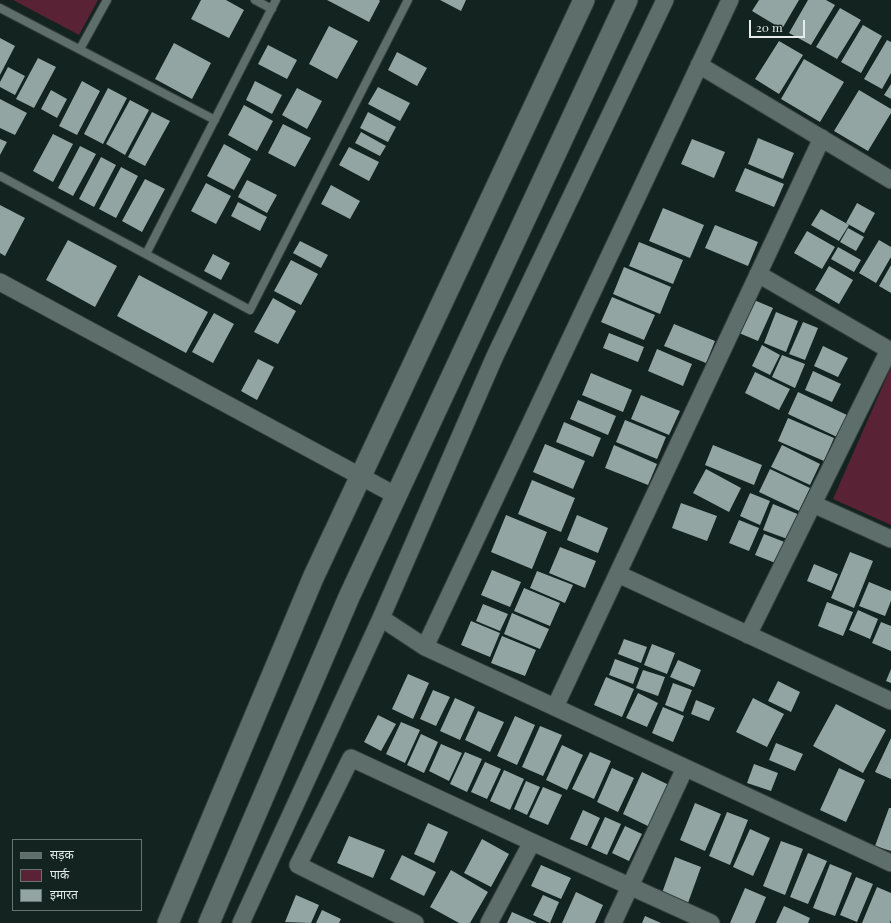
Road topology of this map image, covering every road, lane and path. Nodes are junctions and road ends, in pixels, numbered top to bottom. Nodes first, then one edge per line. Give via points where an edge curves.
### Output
1 (107, 0) edge
2 (255, 0) edge
3 (276, 0) edge
4 (408, 0) edge
5 (584, 0) edge
6 (627, 0) edge
7 (665, 0) edge
8 (730, 0) edge
9 (0, 8) edge
10 (272, 9) junction
11 (80, 49) junction
12 (699, 65) junction
13 (215, 120) junction
14 (822, 138) junction
15 (0, 176) edge
16 (891, 180) edge
17 (146, 254) junction
18 (758, 274) junction
19 (0, 282) edge
20 (890, 351) edge
21 (361, 476) junction
22 (397, 496) junction
23 (813, 504) junction
24 (891, 539) edge
25 (618, 574) junction
26 (381, 618) junction
27 (748, 635) junction
28 (425, 647) junction
29 (891, 701) edge
30 (555, 707) junction
31 (685, 768) junction
32 (532, 842) junction
33 (891, 863) edge
34 (630, 886) junction
35 (168, 923) edge
36 (209, 923) edge
37 (241, 923) edge
38 (415, 923) edge
39 (489, 923) edge
40 (612, 923) edge
41 (711, 923) edge

1 - 11 lane
2 - 10 lane
3 - 10 lane
4 - 17 lane via 250,310
5 - 21 street
6 - 22 street
7 - 26 street via 495,356
8 - 12 street
9 - 11 lane
10 - 13 lane
11 - 13 lane
12 - 14 street
12 - 28 street
13 - 17 lane
14 - 16 street
14 - 18 street
15 - 17 lane
18 - 20 street
18 - 25 street
19 - 21 street
20 - 23 street
21 - 22 street
21 - 35 street via 313,578
22 - 36 street via 349,597
23 - 24 street
23 - 27 street
25 - 27 street
25 - 30 street
26 - 28 street
26 - 37 street
27 - 29 street
28 - 30 street
30 - 31 street
31 - 33 street
31 - 34 street
32 - 34 street
32 - 38 street via 352,758 298,864
32 - 39 street
34 - 40 street
34 - 41 street

